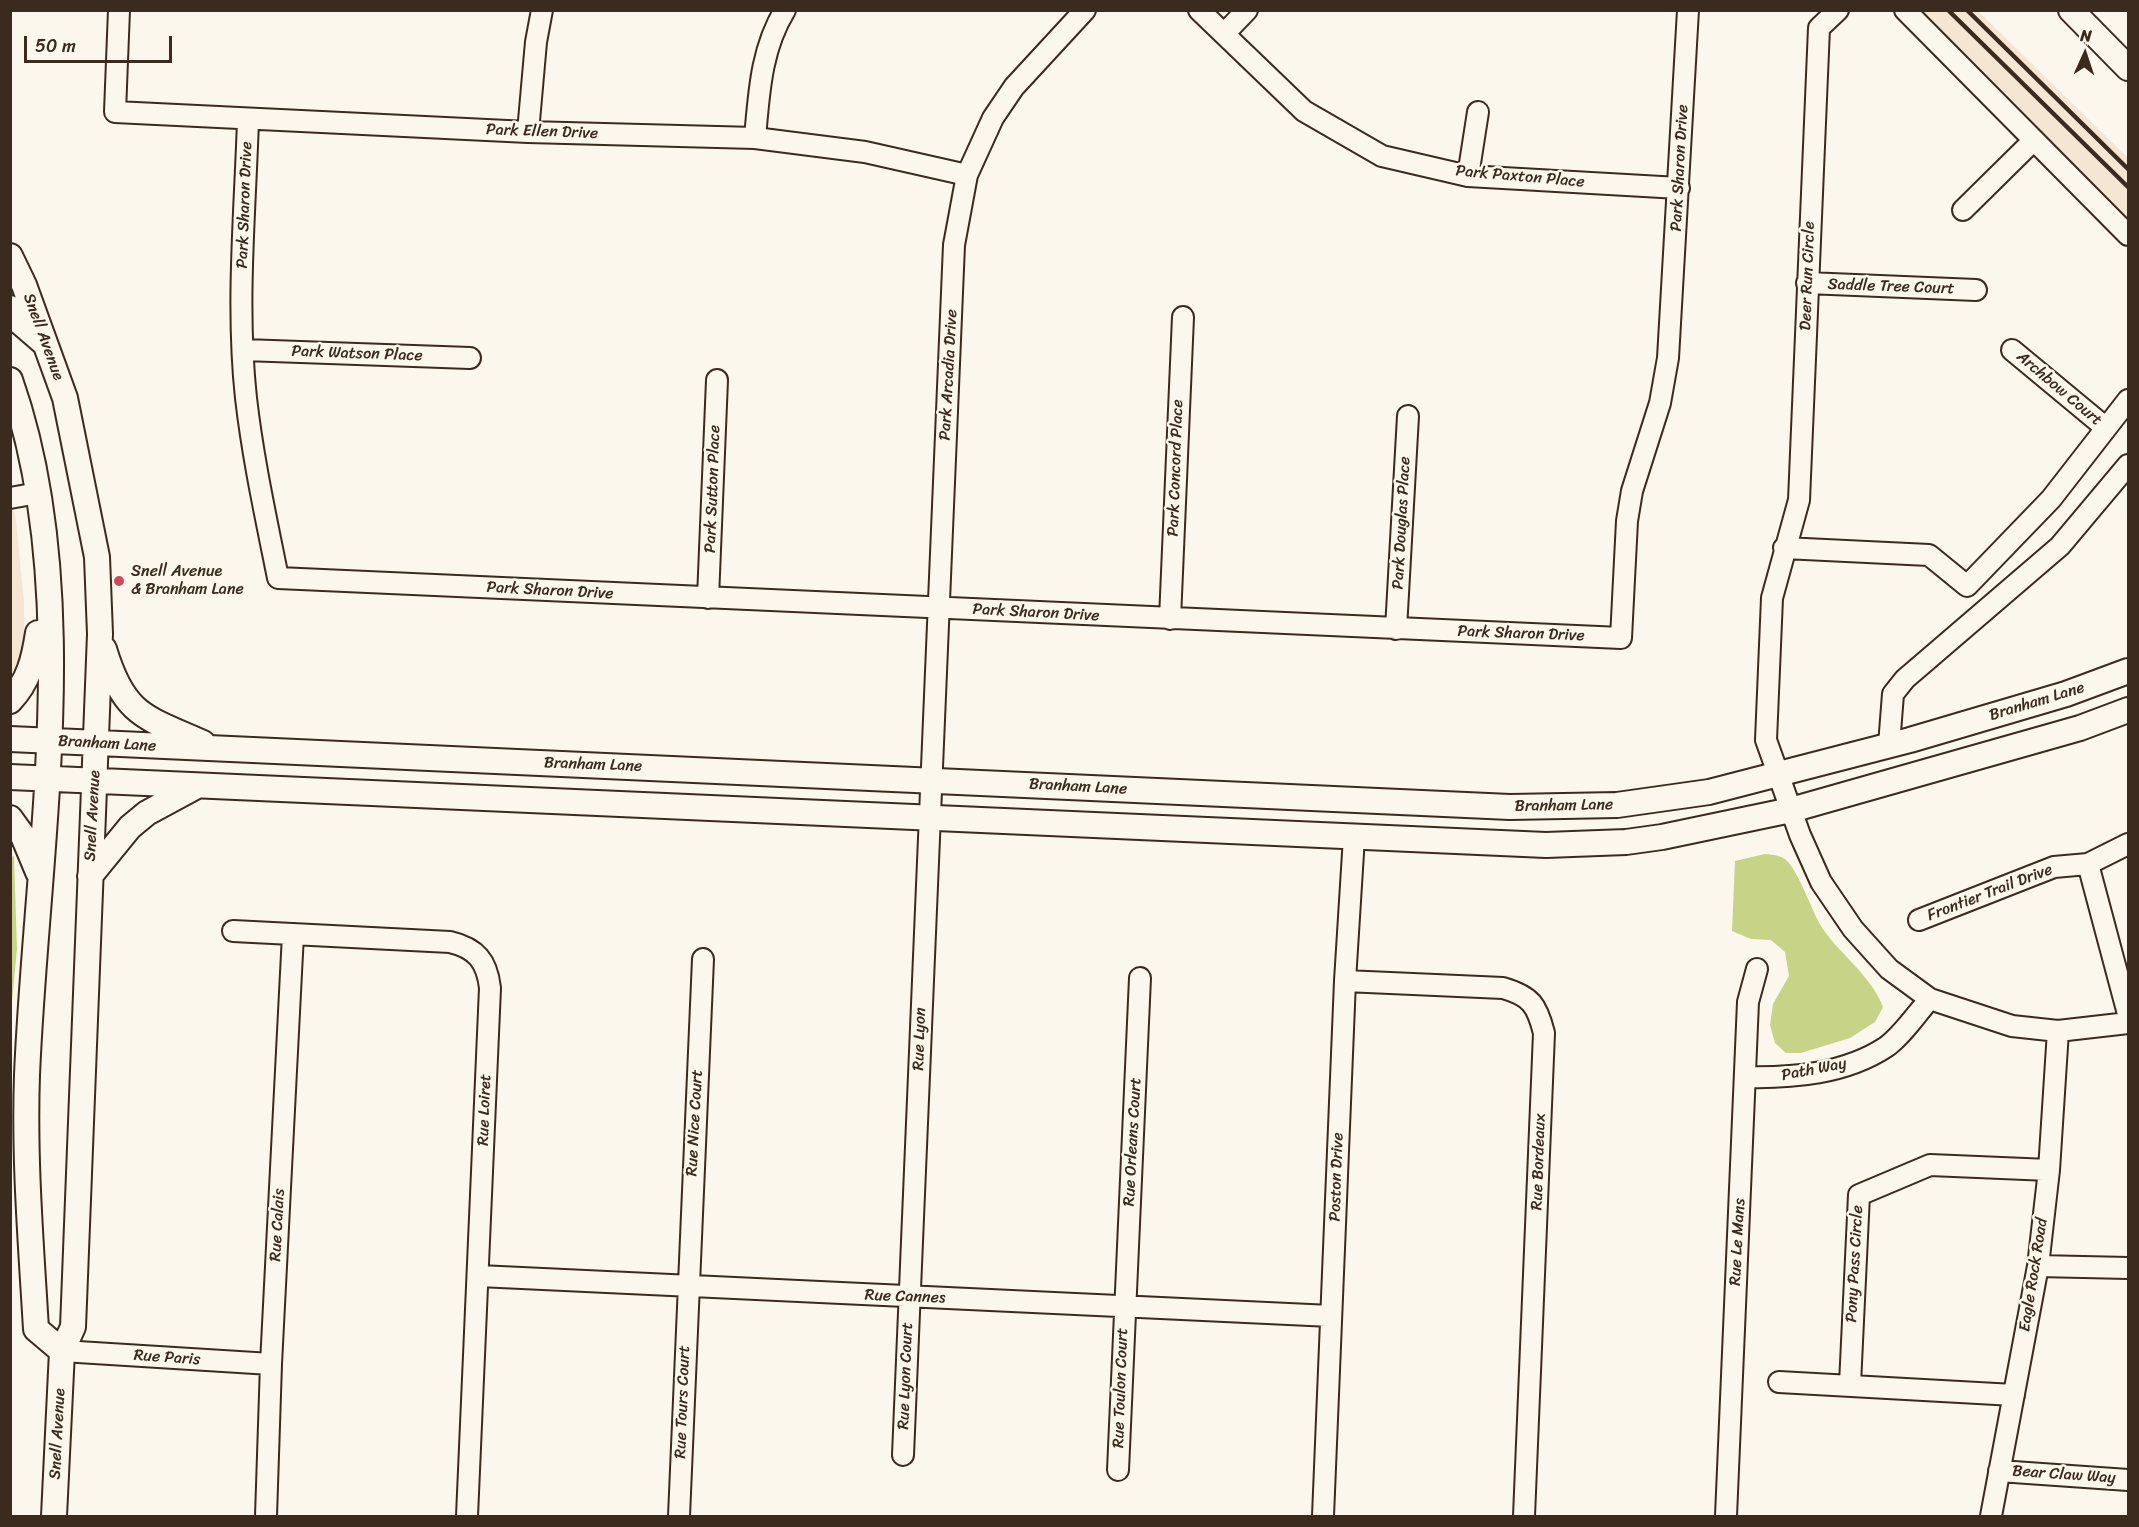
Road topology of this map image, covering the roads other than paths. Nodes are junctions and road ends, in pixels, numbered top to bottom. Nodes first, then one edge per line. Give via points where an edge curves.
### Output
1 (119, 10) edge
2 (542, 10) edge
3 (785, 10) edge
4 (1085, 10) edge
5 (1199, 10) edge
6 (1247, 10) edge
7 (1688, 10) edge
8 (1838, 10) edge
9 (1905, 10) edge
10 (2071, 10) edge
11 (1224, 34) junction
12 (2128, 68) edge
13 (1478, 112) dead end
14 (248, 120) junction
15 (528, 132) junction
16 (755, 138) junction
17 (2034, 140) junction
18 (967, 175) junction
19 (1468, 176) junction
20 (1679, 188) junction
21 (1963, 210) dead end
22 (2128, 235) edge
23 (10, 256) edge
24 (1807, 283) junction
25 (1976, 290) dead end
26 (10, 308) edge
27 (1183, 317) dead end
28 (46, 344) junction
29 (244, 350) junction
30 (2012, 350) dead end
31 (470, 358) dead end
32 (10, 380) edge
33 (717, 380) dead end
34 (2128, 400) edge
35 (1408, 416) dead end
36 (2106, 428) junction
37 (2128, 465) edge
38 (38, 493) junction
39 (10, 498) edge
40 (1784, 548) junction
41 (49, 575) junction
42 (708, 598) junction
43 (938, 609) junction
44 (1170, 619) junction
45 (1396, 629) junction
46 (100, 634) junction
47 (2128, 671) edge
48 (10, 701) edge
49 (2128, 710) edge
50 (10, 740) edge
51 (49, 741) junction
52 (96, 744) junction
53 (1889, 745) junction
54 (217, 749) junction
55 (1779, 774) junction
56 (10, 777) edge
57 (46, 778) junction
58 (95, 780) junction
59 (931, 780) junction
60 (197, 786) junction
61 (1791, 810) junction
62 (10, 818) edge
63 (929, 818) junction
64 (1354, 837) junction
65 (2128, 844) edge
66 (2088, 864) junction
67 (90, 876) junction
68 (40, 880) junction
69 (1919, 920) dead end
70 (233, 931) dead end
71 (293, 934) junction
72 (703, 959) dead end
73 (1757, 969) dead end
74 (1140, 978) dead end
75 (1345, 981) junction
76 (1930, 999) junction
77 (2128, 1014) edge
78 (2128, 1023) edge
79 (2058, 1031) junction
80 (1746, 1077) junction
81 (2049, 1170) junction
82 (2038, 1266) junction
83 (2128, 1268) edge
84 (478, 1276) junction
85 (688, 1287) junction
86 (909, 1297) junction
87 (1125, 1306) junction
88 (1331, 1316) junction
89 (62, 1351) junction
90 (271, 1364) junction
91 (1779, 1382) dead end
92 (1850, 1384) junction
93 (2014, 1395) junction
94 (903, 1455) dead end
95 (1118, 1470) dead end
96 (1999, 1471) junction
97 (2128, 1480) edge
98 (54, 1516) edge
99 (266, 1516) edge
100 (467, 1516) edge
101 (679, 1516) edge
102 (1323, 1516) edge
103 (1524, 1516) edge
104 (1726, 1516) edge
105 (1991, 1516) edge

1 - 14 street, Park Ellen Drive via 115,112
2 - 15 street
3 - 16 street via 760,72
4 - 18 street, Park Arcadia Drive via 1014,87 993,118
5 - 11 street, Park Paxton Place
6 - 11 street
7 - 20 street, Park Sharon Drive
8 - 24 street, Deer Run Circle via 1819,28
9 - 17 street
10 - 12 main road
11 - 19 street, Park Paxton Place via 1304,111 1382,156
13 - 19 street
14 - 15 street, Park Ellen Drive
14 - 29 street, Park Sharon Drive via 241,303
15 - 16 street, Park Ellen Drive
16 - 18 street, Park Ellen Drive via 865,152
17 - 21 street
17 - 22 street
18 - 43 street, Park Arcadia Drive via 954,245
19 - 20 street, Park Paxton Place
20 - 45 street, Park Sharon Drive via 1668,358 1659,403 1632,491 1621,638
23 - 28 main road, Snell Avenue
24 - 25 street, Saddle Tree Court
24 - 40 street, Deer Run Circle via 1799,500
26 - 28 main road via 15,318
27 - 44 street, Park Concord Place
28 - 46 main road, Snell Avenue via 64,398 97,557
29 - 31 street, Park Watson Place
29 - 42 street, Park Sharon Drive via 256,470 278,578
30 - 36 street, Archbow Court
32 - 38 main road
33 - 42 street, Park Sutton Place
34 - 36 street
35 - 45 street, Park Douglas Place
36 - 40 street via 2050,499 1967,586 1929,555
37 - 53 street via 2060,546 1905,679 1893,694
38 - 39 street
38 - 41 main road
40 - 55 street, Deer Run Circle via 1772,597 1766,740
41 - 48 main road via 34,660
41 - 51 main road
42 - 43 street, Park Sharon Drive
43 - 44 street, Park Sharon Drive
43 - 59 street, Park Arcadia Drive
44 - 45 street, Park Sharon Drive
46 - 52 main road, Snell Avenue
46 - 54 main road via 111,671 126,701 148,720
47 - 53 main road, Branham Lane via 2066,694
49 - 61 main road via 2080,728
50 - 51 main road, Branham Lane
51 - 52 main road, Branham Lane
51 - 57 main road
52 - 54 main road, Branham Lane
52 - 58 main road, Snell Avenue
53 - 55 main road, Branham Lane
54 - 59 main road, Branham Lane
55 - 59 main road, Branham Lane via 1709,792 1617,805 1510,807
55 - 61 street, Deer Run Circle
56 - 57 main road
57 - 58 main road
57 - 68 main road
58 - 60 main road
58 - 67 main road, Snell Avenue
59 - 63 street, Rue Lyon
60 - 63 main road
60 - 67 main road via 129,827
61 - 64 main road via 1626,842 1546,844
61 - 76 street, Deer Run Circle via 1821,882 1853,929 1888,969
62 - 68 main road via 35,858
63 - 64 main road
63 - 86 street, Rue Lyon
64 - 75 street, Poston Drive
65 - 66 street, Frontier Trail Drive
66 - 69 street, Frontier Trail Drive via 2054,867
66 - 77 street
67 - 89 main road, Snell Avenue via 73,1327
68 - 89 main road via 27,1076 26,1161 36,1329
70 - 71 street, Rue Loiret
71 - 84 street, Rue Loiret via 450,942 466,946 480,956 488,971 490,988
71 - 90 street, Rue Calais
72 - 85 street, Rue Nice Court
73 - 80 street, Rue Le Mans via 1748,1002
74 - 87 street, Rue Orleans Court
75 - 88 street, Poston Drive
75 - 103 street, Rue Bordeaux via 1503,988 1522,994 1539,1010 1544,1033
76 - 79 street, Deer Run Circle via 2012,1026
76 - 80 street, Path Way via 1887,1047 1841,1068 1784,1078
78 - 79 street, Deer Run Circle
79 - 81 street, Eagle Rock Road
80 - 104 street, Rue Le Mans
81 - 82 street, Eagle Rock Road
81 - 92 street, Pony Pass Circle via 1930,1165 1859,1195
82 - 83 street
82 - 93 street, Eagle Rock Road
84 - 85 street, Rue Cannes
84 - 100 street, Rue Loiret
85 - 86 street, Rue Cannes
85 - 101 street, Rue Tours Court
86 - 87 street, Rue Cannes
86 - 94 street, Rue Lyon Court
87 - 88 street, Rue Cannes
87 - 95 street, Rue Toulon Court
88 - 102 street, Poston Drive
89 - 90 street, Rue Paris
89 - 98 main road, Snell Avenue
90 - 99 street, Rue Calais
91 - 92 street
92 - 93 street
93 - 96 street, Eagle Rock Road
96 - 97 street, Bear Claw Way
96 - 105 street, Eagle Rock Road

